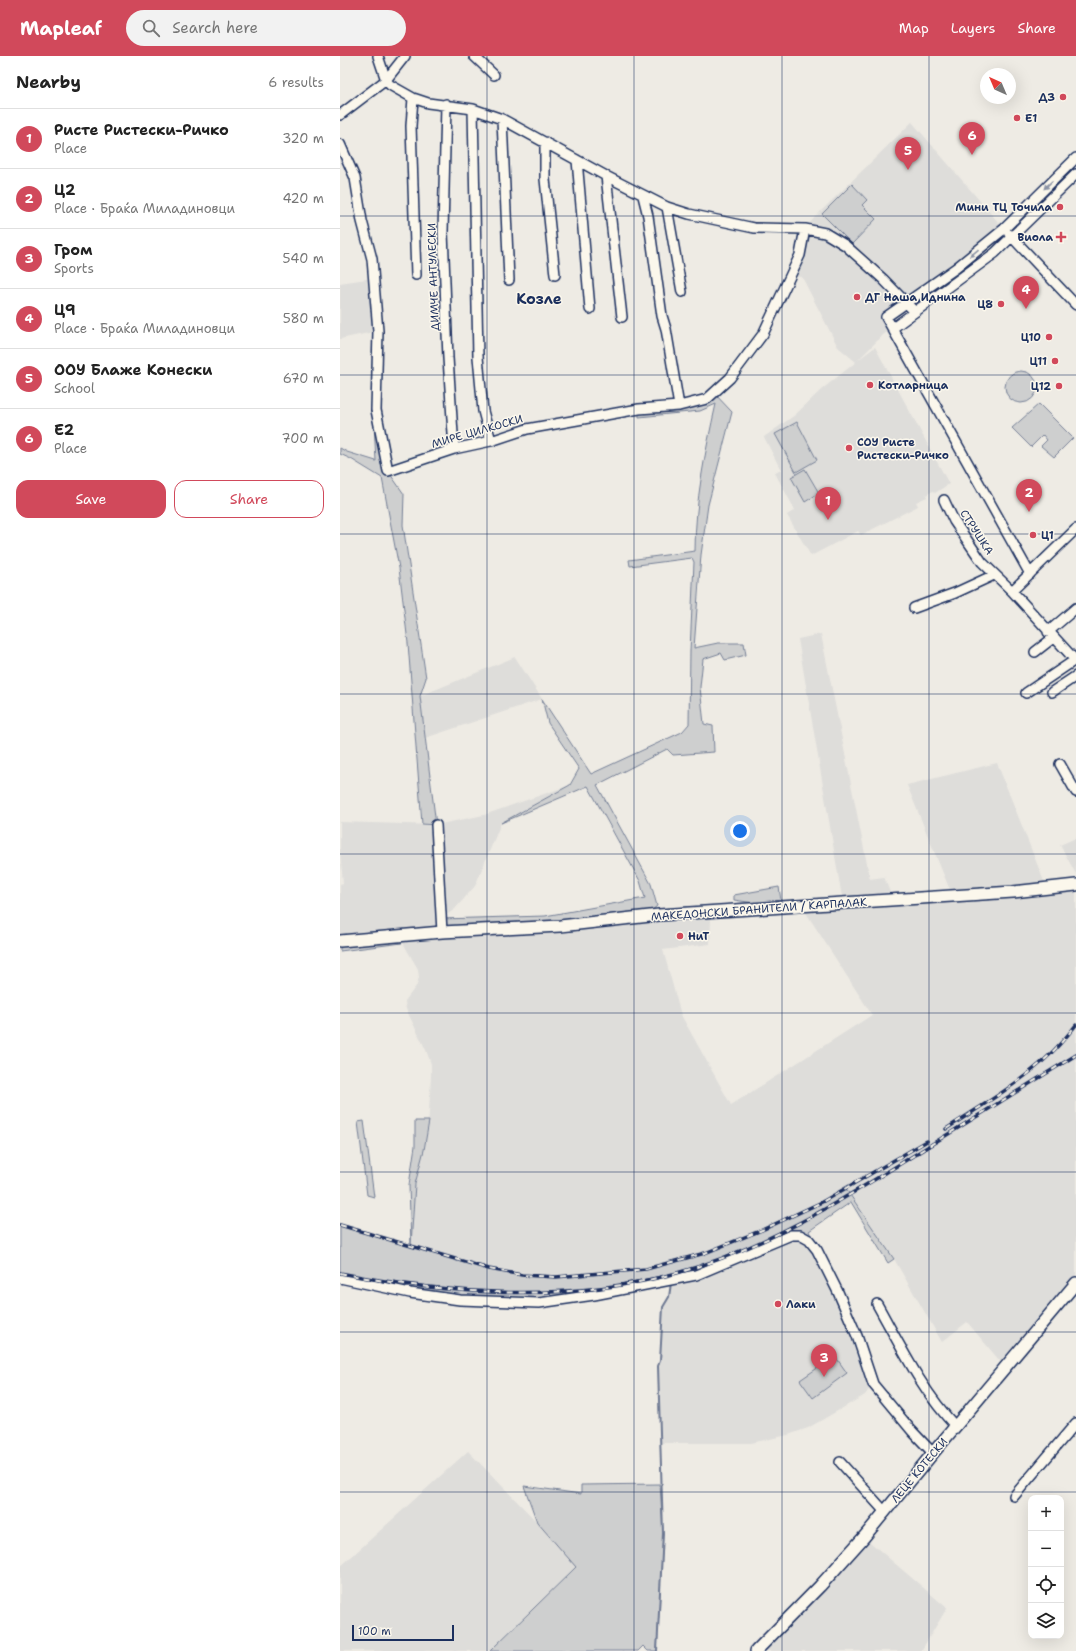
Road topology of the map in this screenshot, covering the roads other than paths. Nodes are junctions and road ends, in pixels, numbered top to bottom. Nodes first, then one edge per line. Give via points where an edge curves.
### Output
1 (378, 56) edge
2 (405, 56) edge
3 (478, 58) edge
4 (494, 75) dead end
5 (386, 80) junction
6 (413, 98) junction
7 (446, 104) junction
8 (473, 109) junction
9 (340, 115) edge
10 (502, 119) junction
11 (545, 142) junction
12 (340, 144) edge
13 (1076, 158) edge
14 (577, 160) junction
15 (1076, 174) edge
16 (606, 176) junction
17 (643, 196) junction
18 (667, 207) junction
19 (805, 229) junction
20 (1004, 229) junction
21 (1012, 238) junction
22 (416, 275) dead end
23 (555, 275) dead end
24 (509, 280) dead end
25 (682, 292) dead end
26 (906, 302) junction
27 (1076, 305) edge
28 (590, 309) dead end
29 (915, 312) junction
30 (622, 317) dead end
31 (893, 328) junction
32 (679, 406) junction
33 (491, 441) junction
34 (454, 449) junction
35 (944, 500) dead end
36 (1076, 529) edge
37 (1030, 574) junction
38 (994, 575) junction
39 (1012, 592) junction
40 (914, 608) dead end
41 (1076, 608) edge
42 (1051, 635) junction
43 (1034, 652) dead end
44 (1075, 660) edge
45 (1076, 676) edge
46 (1052, 692) dead end
47 (1026, 693) dead end
48 (1060, 764) dead end
49 (1076, 792) edge
50 (436, 825) dead end
51 (1076, 885) edge
52 (442, 932) junction
53 (340, 941) edge
54 (340, 1278) edge
55 (1076, 1283) edge
56 (877, 1304) dead end
57 (1076, 1423) edge
58 (956, 1427) junction
59 (933, 1453) junction
60 (840, 1462) dead end
61 (1014, 1496) dead end
62 (885, 1512) junction
63 (756, 1651) edge

1 - 5 street
2 - 5 street
3 - 4 street
5 - 6 street
5 - 9 street
6 - 7 street
6 - 22 street, ДИМЧЕ АНТУЛЕСКИ via 411,126
7 - 8 street
7 - 34 street, ДИМЧЕ АНТУЛЕСКИ via 443,232
8 - 10 street
8 - 33 street via 478,357 483,411
10 - 11 street
10 - 24 street
11 - 14 street
11 - 23 street via 545,179
12 - 34 street, МИРЕ ЦИЛКОСКИ via 356,178 362,221 372,259 378,331 376,410 388,471
13 -> 20 street
14 - 16 street
14 - 28 street
15 - 21 street
16 - 17 street
16 - 30 street
17 - 18 street
17 - 32 street
18 - 19 street via 754,228
18 - 25 street
19 - 26 street via 825,233 845,245
19 - 32 street, МИРЕ ЦИЛКОСКИ via 800,255 763,334 730,378 707,399
20 - 21 street
20 -> 26 street via 956,268
21 - 27 street
21 - 29 street
26 - 29 street
26 - 31 street via 886,317
29 - 31 street
31 - 37 street
32 - 33 street, МИРЕ ЦИЛКОСКИ via 639,408 527,429
33 - 34 street, МИРЕ ЦИЛКОСКИ
35 - 38 street, СТРУШКА via 954,521
36 - 37 street
37 - 39 street
38 - 39 street, СТРУШКА
38 - 40 street
39 - 42 street, СТРУШКА
41 - 42 street
42 - 43 street
42 - 44 street, СТРУШКА
44 - 47 street, СТРУШКА
45 - 46 street
48 - 49 street
50 - 52 street
51 - 52 main road, МАКЕДОНСКИ БРАНИТЕЛИ / КАРПАЛАК via 1013,892 659,915 560,926
52 - 53 main road, МАКЕДОНСКИ БРАНИТЕЛИ / КАРПАЛАК
54 - 59 street via 410,1293 460,1300 539,1303 594,1295 696,1274 791,1234 800,1235 809,1240 824,1262 857,1336 873,1384 912,1432
55 - 58 main road, ЛЕЦЕ КОТЕСКИ
56 - 58 street via 920,1383
57 - 61 street
58 - 59 main road, ЛЕЦЕ КОТЕСКИ
59 - 62 main road, ЛЕЦЕ КОТЕСКИ
60 - 62 street
62 - 63 main road, ЛЕЦЕ КОТЕСКИ via 820,1586

